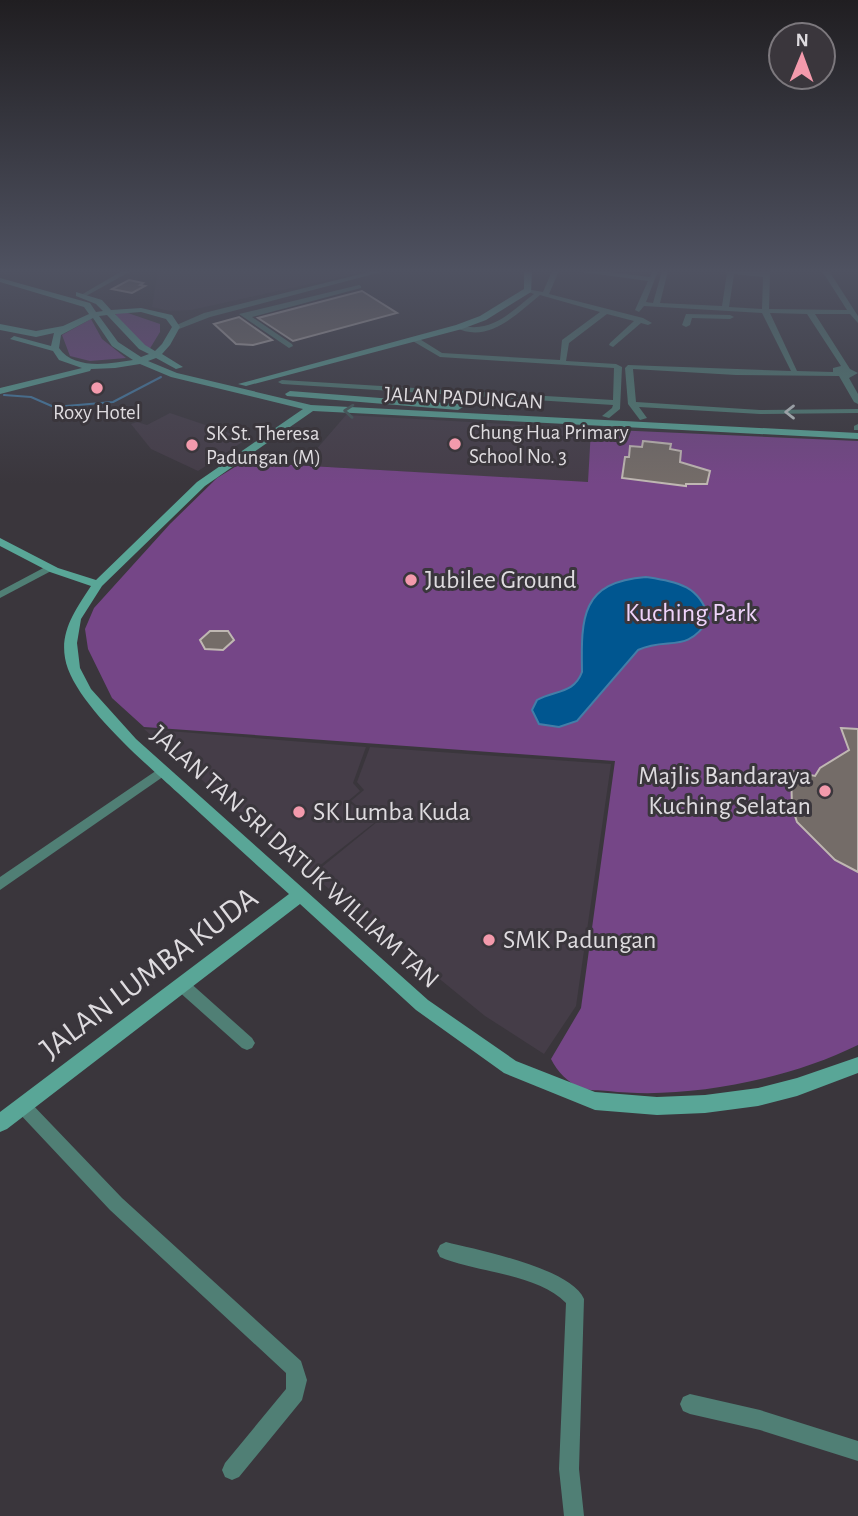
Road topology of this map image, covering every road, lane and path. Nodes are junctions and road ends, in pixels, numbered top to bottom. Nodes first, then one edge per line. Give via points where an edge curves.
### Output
1 (19, 342) edge
2 (56, 342) edge
3 (114, 342) edge
4 (135, 342) edge
5 (168, 342) edge
6 (283, 342) edge
7 (409, 342) edge
8 (423, 342) edge
9 (426, 342) edge
10 (565, 342) edge
11 (617, 342) edge
12 (780, 342) edge
13 (827, 342) edge
14 (613, 345) dead end
15 (289, 346) dead end
16 (59, 354) junction
17 (156, 355) junction
18 (347, 358) junction
19 (563, 359) junction
20 (141, 361) junction
21 (617, 365) junction
22 (114, 366) junction
23 (630, 366) junction
24 (96, 367) junction
25 (794, 370) junction
26 (847, 372) edge
27 (174, 375) junction
28 (282, 382) junction
29 (243, 384) junction
30 (0, 385) edge
31 (858, 386) edge
32 (0, 391) edge
33 (286, 394) junction
34 (858, 402) edge
35 (617, 404) junction
36 (632, 404) junction
37 (312, 408) junction
38 (858, 411) edge
39 (606, 416) junction
40 (643, 418) junction
41 (858, 430) edge
42 (1, 543) edge
43 (49, 568) junction
44 (98, 584) junction
45 (0, 595) edge
46 (163, 771) junction
47 (0, 884) edge
48 (300, 895) junction
49 (182, 985) junction
50 (247, 1043) dead end
51 (856, 1070) edge
52 (23, 1106) junction
53 (0, 1123) edge
54 (446, 1251) dead end
55 (690, 1404) dead end
56 (858, 1451) edge
57 (232, 1470) dead end
58 (574, 1516) edge

1 - 16 main road
2 - 16 main road
3 - 20 main road, JALAN PADUNGAN
4 - 17 main road, JALAN PADUNGAN
5 - 17 main road
6 - 15 street
7 - 18 main road
8 - 21 street via 440,355
9 - 19 street via 447,352
10 - 19 street
11 - 14 street
12 - 25 street
13 - 26 street
16 - 24 main road via 78,365
16 - 30 main road via 40,373
17 - 20 main road
17 - 29 main road, JALAN PADUNGAN via 180,368
18 - 28 main road
18 - 29 main road
19 - 21 street
20 - 22 main road
20 - 27 main road, JALAN PADUNGAN
21 - 23 street
21 - 35 street
22 - 24 main road
22 - 27 main road
23 - 25 street
23 - 26 street via 736,373
23 - 36 street
24 - 32 main road
25 - 26 street
26 - 31 street
26 - 34 street
27 - 37 main road, JALAN PADUNGAN
28 - 33 main road
28 - 35 street
29 - 33 main road, JALAN PADUNGAN
33 - 39 main road, JALAN PADUNGAN
35 - 39 street
38 -> 36 street via 760,412
36 - 40 street
41 -> 37 main road, JALAN PADUNGAN
37 - 44 main road, JALAN TAN SRI DATUK WILLIAM TAN via 201,484
39 - 40 main road, JALAN PADUNGAN
40 - 41 main road, JALAN PADUNGAN
42 - 43 main road
43 - 44 main road
43 - 45 street
44 - 46 main road, JALAN TAN SRI DATUK WILLIAM TAN via 75,620 71,643 74,668 102,710
46 - 47 street
46 - 48 main road, JALAN TAN SRI DATUK WILLIAM TAN
48 - 49 main road, JALAN LUMBA KUDA
48 - 51 main road, JALAN TAN SRI DATUK WILLIAM TAN via 422,1005 462,1034 510,1066 595,1101 657,1106 733,1101
49 - 50 street
49 - 52 main road, JALAN LUMBA KUDA
52 - 53 main road, JALAN LUMBA KUDA
52 - 57 street via 116,1203 293,1368 298,1380 295,1393
54 - 58 street via 515,1269 566,1289 575,1298 569,1469
55 - 56 street

